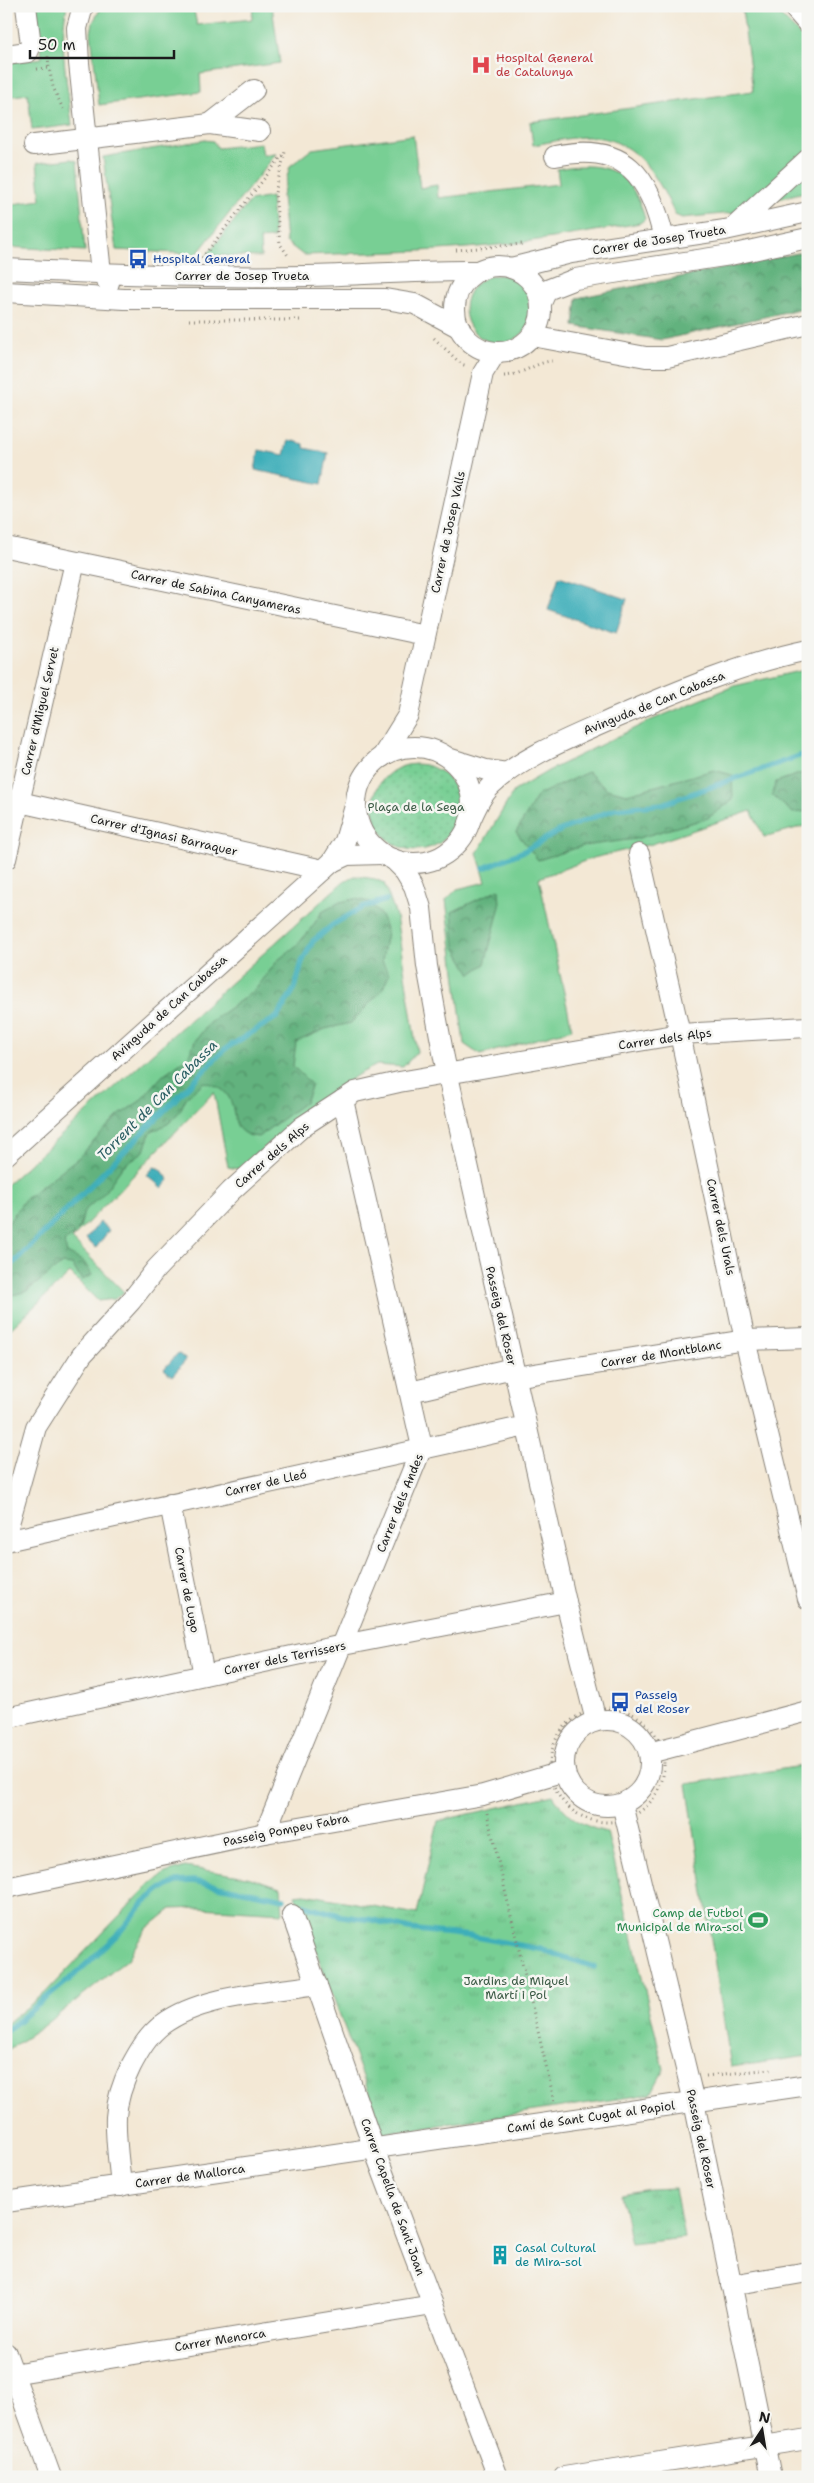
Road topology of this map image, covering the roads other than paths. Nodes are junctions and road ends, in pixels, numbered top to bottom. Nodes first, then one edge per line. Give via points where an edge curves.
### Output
1 (26, 6) edge
2 (83, 6) edge
3 (794, 8) dead end
4 (808, 24) edge
5 (6, 55) edge
6 (254, 90) dead end
7 (210, 124) junction
8 (260, 130) dead end
9 (83, 138) junction
10 (34, 145) dead end
11 (555, 156) dead end
12 (808, 159) edge
13 (808, 212) edge
14 (733, 228) junction
15 (808, 238) edge
16 (664, 239) junction
17 (695, 260) junction
18 (511, 268) junction
19 (6, 269) edge
20 (630, 270) junction
21 (478, 271) junction
22 (101, 273) junction
23 (6, 281) edge
24 (6, 292) edge
25 (124, 299) junction
26 (541, 303) junction
27 (808, 324) edge
28 (460, 328) junction
29 (532, 336) junction
30 (496, 352) junction
31 (6, 547) edge
32 (74, 562) junction
33 (425, 636) junction
34 (808, 650) edge
35 (408, 716) junction
36 (426, 749) junction
37 (382, 757) junction
38 (446, 757) junction
39 (507, 773) junction
40 (13, 801) edge
41 (355, 806) junction
42 (469, 823) junction
43 (639, 854) dead end
44 (387, 857) junction
45 (436, 858) junction
46 (6, 859) edge
47 (327, 866) junction
48 (421, 908) junction
49 (808, 1027) edge
50 (680, 1034) junction
51 (448, 1075) junction
52 (343, 1100) junction
53 (6, 1154) edge
54 (808, 1338) edge
55 (746, 1340) junction
56 (514, 1372) junction
57 (410, 1392) junction
58 (526, 1426) junction
59 (422, 1447) junction
60 (170, 1504) junction
61 (6, 1534) edge
62 (6, 1541) edge
63 (808, 1599) edge
64 (566, 1602) junction
65 (343, 1645) junction
66 (204, 1675) junction
67 (808, 1712) edge
68 (595, 1715) junction
69 (6, 1718) edge
70 (655, 1752) junction
71 (557, 1773) junction
72 (624, 1812) junction
73 (265, 1833) junction
74 (6, 1888) edge
75 (292, 1915) dead end
76 (317, 1985) junction
77 (808, 2085) edge
78 (694, 2102) junction
79 (374, 2149) junction
80 (121, 2186) junction
81 (6, 2202) edge
82 (808, 2272) edge
83 (730, 2285) junction
84 (433, 2305) junction
85 (6, 2353) edge
86 (10, 2375) edge
87 (808, 2440) edge
88 (764, 2446) junction
89 (51, 2477) edge
90 (498, 2477) edge
91 (564, 2477) edge
92 (771, 2477) edge

1 - 5 street via 31,45 28,52
2 - 9 street via 77,28
3 - 4 street
6 - 7 street
7 - 8 street
7 - 9 street
9 - 10 street
9 - 22 street
11 - 16 street via 578,151 621,160 648,189
12 - 14 street
13 - 14 street, Carrer de Josep Trueta
14 - 16 street, Carrer de Josep Trueta
15 - 17 street, Carrer de Josep Trueta
16 - 17 street via 675,252
16 - 18 street, Carrer de Josep Trueta via 571,254
16 - 20 street via 644,262
17 - 20 street, Carrer de Josep Trueta
18 - 21 street via 500,266
18 - 26 street via 534,285
19 - 22 street, Carrer de Josep Trueta
20 - 26 street, Carrer de Josep Trueta via 559,284 547,290
21 - 22 street, Carrer de Josep Trueta via 306,276
21 - 28 street via 464,285 456,302
22 - 23 street via 76,285
22 - 25 street
24 - 25 street, Carrer de Josep Trueta
25 - 28 street, Carrer de Josep Trueta via 385,299 415,304
26 - 29 street via 538,326
27 - 29 street via 667,357 646,357
28 - 30 street via 475,345
29 - 30 street via 520,346
30 - 33 street, Carrer de Josep Valls via 482,373
31 - 32 street, Carrer de Sabina Canyameras
32 - 33 street, Carrer de Sabina Canyameras
32 - 40 street, Carrer d'Miguel Servet
33 - 35 street, Carrer de Josep Valls
34 - 39 street, Avinguda de Can Cabassa via 766,659 695,685 569,738
35 - 36 street via 412,729
35 - 37 street, Carrer de Josep Valls
36 - 37 street via 410,747 394,750
36 - 38 street
37 - 41 street via 366,771
38 - 39 street
38 - 42 street via 457,766 471,792
39 - 42 street, Avinguda de Can Cabassa via 477,804
40 - 46 street, Carrer d'Miguel Servet
40 - 47 street, Carrer d'Ignasi Barraquer
41 - 44 street via 362,832
41 - 47 street, Avinguda de Can Cabassa via 345,841
42 - 45 street via 459,842
43 - 50 street, Carrer dels Urals
44 - 45 street via 416,864
44 - 47 street, Avinguda de Can Cabassa via 347,856
44 - 48 street, Passeig del Roser via 405,871
45 - 48 street, Passeig del Roser via 426,878
47 - 53 street, Avinguda de Can Cabassa
48 - 51 street, Passeig del Roser via 427,966
49 - 50 street, Carrer dels Alps
50 - 51 street, Carrer dels Alps
50 - 55 street, Carrer dels Urals
51 - 52 street, Carrer dels Alps via 355,1092
51 - 56 street, Passeig del Roser
52 - 57 street, Carrer dels Andes
52 - 61 street, Carrer dels Alps via 303,1126 230,1191 156,1269 82,1355 36,1427
54 - 55 street, Carrer de Montblanc
55 - 56 street, Carrer de Montblanc
55 - 63 street, Carrer dels Urals
56 - 57 street, Carrer de Montblanc
56 - 58 street, Passeig del Roser
57 - 59 street, Carrer dels Andes
58 - 59 street, Carrer de Lleó
58 - 64 street, Passeig del Roser
59 - 60 street, Carrer de Lleó
59 - 65 street, Carrer dels Andes
60 - 62 street, Carrer de Lleó
60 - 66 street, Carrer de Lugo
64 - 65 street, Carrer dels Terrissers
64 - 68 street, Passeig del Roser
65 - 66 street, Carrer dels Terrissers
65 - 73 street, Carrer dels Andes
66 - 69 street, Carrer dels Terrissers
67 - 70 street
68 - 70 street via 629,1726
68 - 71 street via 574,1734
70 - 72 street via 648,1778
71 - 72 street via 586,1801
71 - 73 street, Passeig Pompeu Fabra via 483,1795
72 - 78 street, Passeig del Roser
73 - 74 street, Passeig Pompeu Fabra
75 - 76 street, Carrer Capella de Sant Joan
76 - 79 street, Carrer Capella de Sant Joan
76 - 80 street via 215,2002 184,2012 162,2024 141,2047 119,2097 116,2118
77 - 78 street, Camí de Sant Cugat al Papiol
78 - 79 street, Camí de Sant Cugat al Papiol
78 - 83 street, Passeig del Roser
79 - 80 street, Carrer de Mallorca
79 - 84 street, Carrer Capella de Sant Joan
80 - 81 street, Carrer de Mallorca
82 - 83 street
83 - 88 street, Passeig del Roser
84 - 86 street, Carrer Menorca
84 - 90 street, Carrer Capella de Sant Joan
85 - 86 street
86 - 89 street
87 - 88 street
88 - 91 street
88 - 92 street, Passeig del Roser

